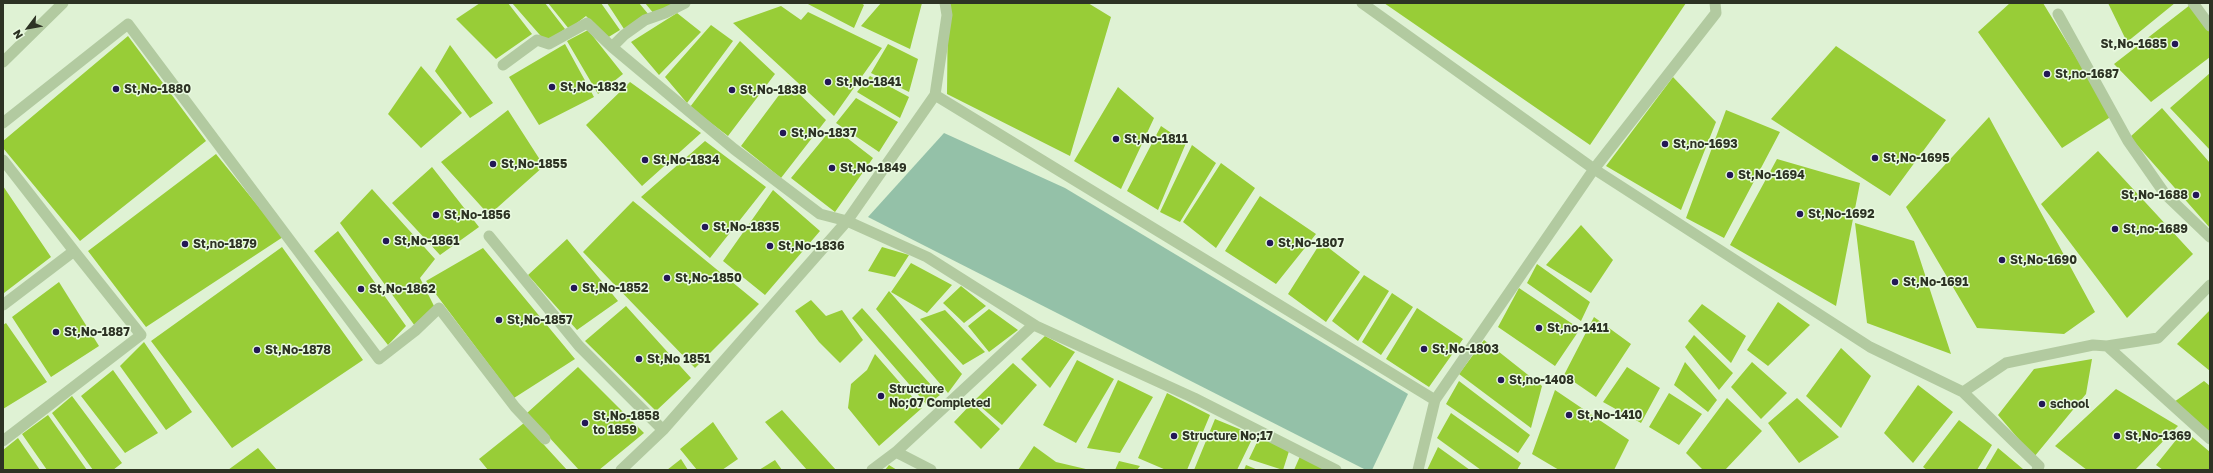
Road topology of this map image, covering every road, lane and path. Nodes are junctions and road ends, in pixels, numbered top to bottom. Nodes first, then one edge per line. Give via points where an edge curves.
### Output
1 (63, 3) edge
2 (685, 3) edge
3 (945, 3) edge
4 (1362, 3) edge
5 (1715, 3) edge
6 (2193, 3) edge
7 (2058, 14) dead end
8 (2210, 26) edge
9 (612, 47) junction
10 (3, 62) edge
11 (503, 65) dead end
12 (935, 95) junction
13 (3, 123) edge
14 (3, 160) edge
15 (1594, 169) junction
16 (847, 221) junction
17 (489, 236) dead end
18 (2210, 238) edge
19 (74, 252) junction
20 (2210, 285) edge
21 (3, 305) edge
22 (1036, 326) junction
23 (2107, 346) junction
24 (1963, 392) junction
25 (1435, 400) junction
26 (663, 430) junction
27 (545, 439) dead end
28 (2210, 439) edge
29 (3, 441) edge
30 (896, 452) junction
31 (621, 470) edge
32 (872, 470) edge
33 (931, 470) edge
34 (1336, 470) edge
35 (1418, 470) edge
36 (2037, 470) edge

1 - 10 street
2 - 9 street via 644,20
3 - 12 street via 947,15
4 - 15 street
5 - 15 street via 1716,13
6 - 8 street
7 - 18 street via 2128,141 2165,194
9 - 11 street via 587,22 549,44 537,40
9 - 16 street via 791,194 820,214
12 - 16 street
12 - 25 street
13 - 27 street via 128,24 379,359 439,308 515,407
14 - 19 street
15 - 24 street via 1870,347
15 - 25 street
16 - 22 street via 927,256
16 - 26 street
17 - 26 street via 579,346
19 - 21 street
19 - 29 street via 142,335
20 - 23 street via 2158,338
22 - 30 street via 1032,326
22 - 34 street via 1194,398
23 - 24 street via 2093,345 2006,363
23 - 28 street
24 - 36 street via 2038,466
25 - 35 street
26 - 31 street
30 - 32 street
30 - 33 street

